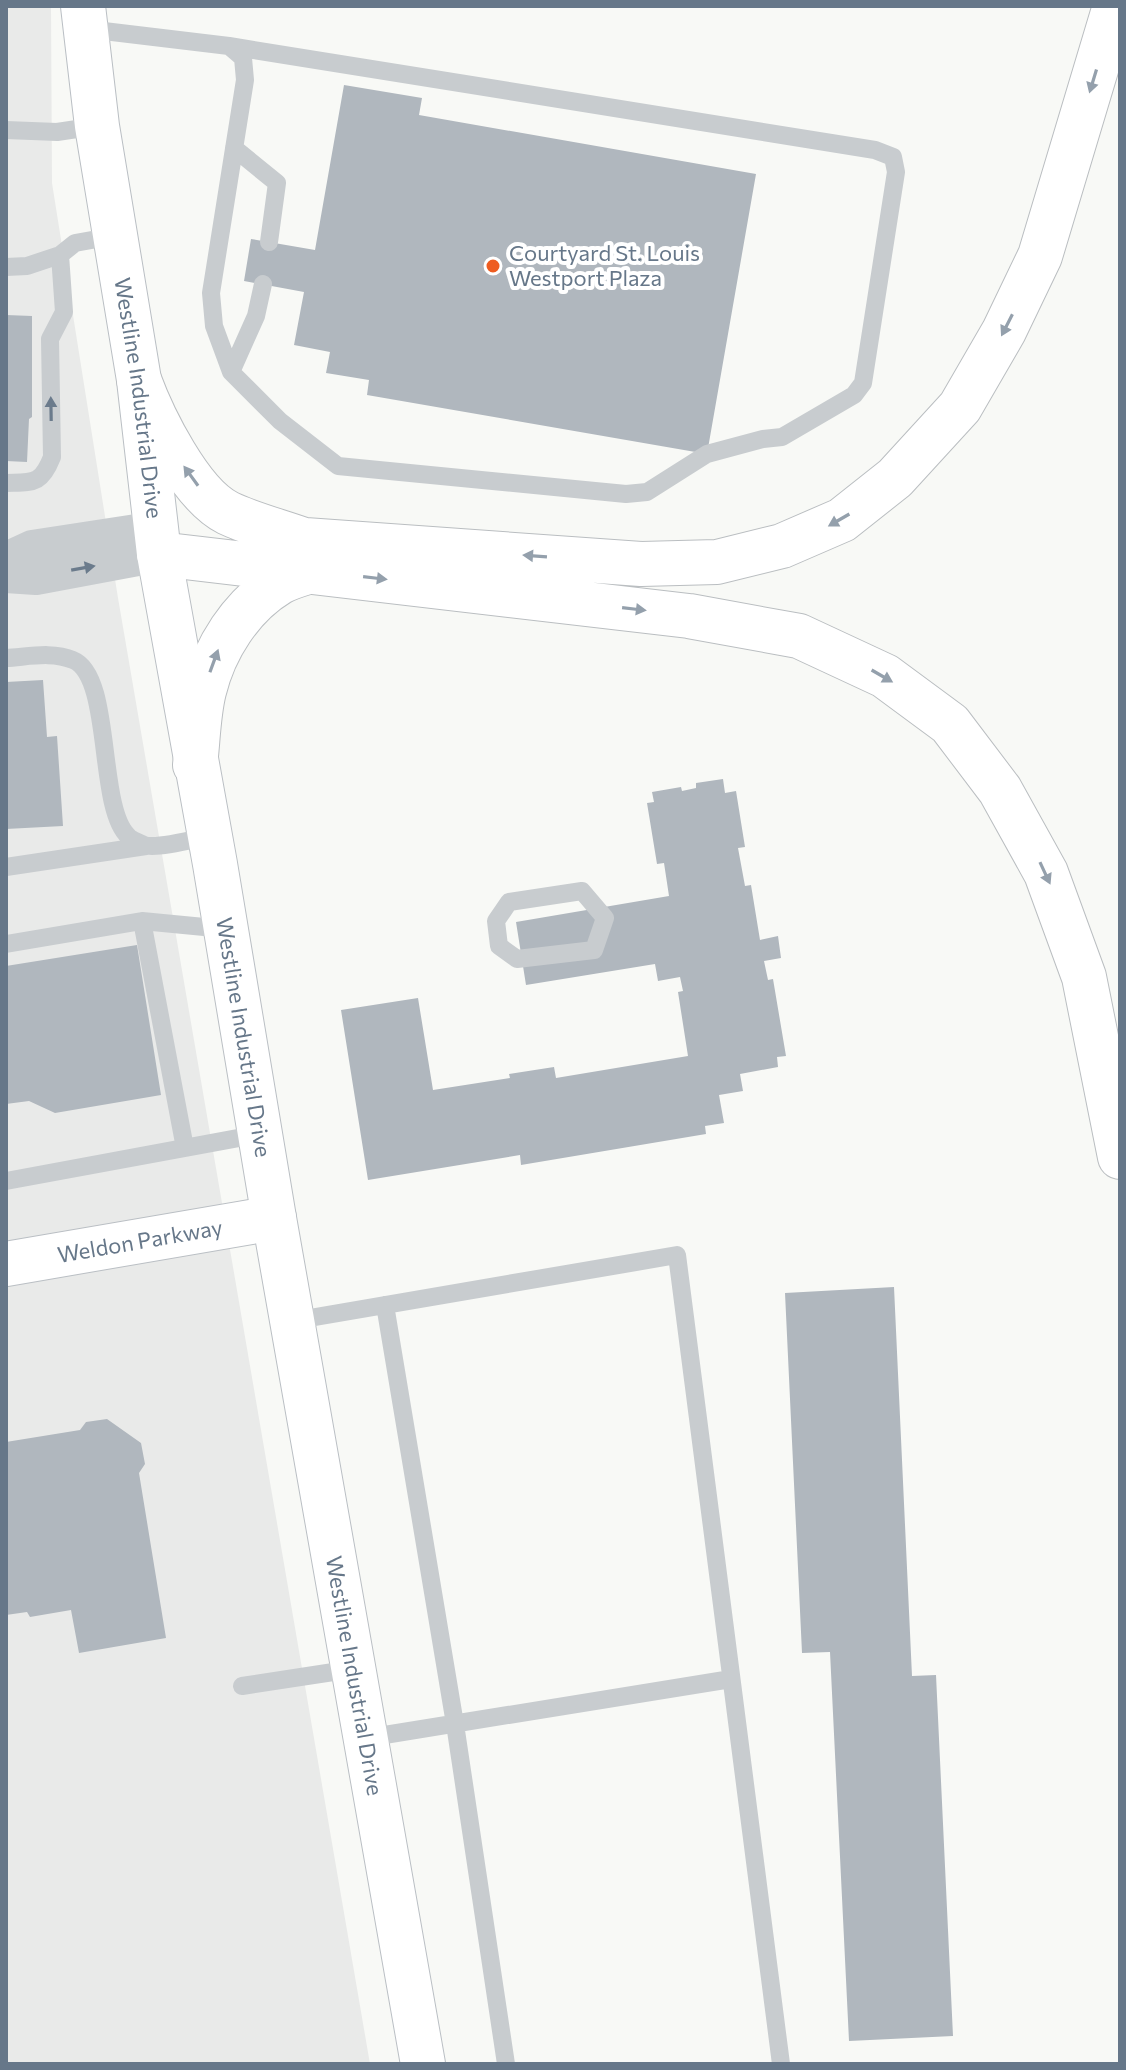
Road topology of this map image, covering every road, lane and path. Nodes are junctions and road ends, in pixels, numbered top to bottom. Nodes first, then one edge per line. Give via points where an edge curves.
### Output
1 (1115, 6) edge
2 (84, 17) edge
3 (229, 46) junction
4 (97, 126) junction
5 (6, 130) edge
6 (234, 148) junction
7 (114, 236) junction
8 (269, 242) dead end
9 (60, 255) junction
10 (6, 267) edge
11 (263, 284) dead end
12 (231, 372) junction
13 (139, 380) junction
14 (6, 483) edge
15 (157, 542) junction
16 (309, 555) junction
17 (6, 560) edge
18 (6, 575) edge
19 (6, 658) edge
20 (195, 765) junction
21 (210, 836) junction
22 (146, 846) junction
23 (6, 867) edge
24 (142, 921) junction
25 (496, 921) joint
26 (226, 929) junction
27 (6, 944) edge
28 (260, 1134) junction
29 (185, 1148) junction
30 (1120, 1157) edge
31 (6, 1181) edge
32 (274, 1218) junction
33 (6, 1264) edge
34 (385, 1305) junction
35 (292, 1321) junction
36 (353, 1669) junction
37 (731, 1679) junction
38 (242, 1686) dead end
39 (455, 1724) junction
40 (366, 1738) junction
41 (423, 2064) edge
42 (506, 2064) edge
43 (781, 2064) edge

1 -> 16 main road via 1040,256 1004,331 960,407 895,478 842,520 782,546 717,562
2 - 3 lane
2 - 4 main road, Westline Industrial Drive
3 - 6 lane via 243,58 245,80
3 - 12 lane via 875,150 893,157 896,172 863,383 854,395 782,437 707,454 647,492 338,466 280,421
4 - 5 lane via 57,132
4 - 7 main road, Westline Industrial Drive
6 - 8 lane via 277,183
6 - 12 lane via 211,293 214,326
7 - 9 lane via 75,243
7 - 13 main road, Westline Industrial Drive
9 - 10 lane
14 -> 9 lane via 36,481 52,457 50,339 64,312
11 - 12 lane via 256,316
13 - 15 main road, Westline Industrial Drive
16 -> 13 main road via 226,512 203,493 157,423
15 - 16 main road
15 - 17 street via 32,548
18 -> 15 street via 36,577
15 - 20 main road, Westline Industrial Drive
20 -> 16 main road via 203,693 217,650 265,593
16 -> 30 main road via 799,636 885,676 950,724 1000,790 1046,873 1084,977
19 - 22 lane via 52,655 75,660 88,673 115,811 127,836
20 - 21 main road, Westline Industrial Drive
21 - 22 lane
21 - 26 main road, Westline Industrial Drive
22 - 23 lane
24 - 26 lane
24 - 27 lane
24 - 29 lane
25 - 25 lane via 499,946 517,959 594,950 605,918 582,891 509,902
26 - 28 main road, Westline Industrial Drive
28 - 29 lane
28 - 32 main road, Westline Industrial Drive
29 - 31 lane
32 - 33 main road, Weldon Parkway
32 - 35 main road, Westline Industrial Drive
34 - 35 lane
34 - 37 lane via 677,1255
34 - 39 lane
35 - 36 main road, Westline Industrial Drive
36 - 38 lane
36 - 40 main road, Westline Industrial Drive
37 - 39 lane
37 - 43 lane
39 - 40 lane
39 - 42 lane
40 - 41 main road, Westline Industrial Drive

